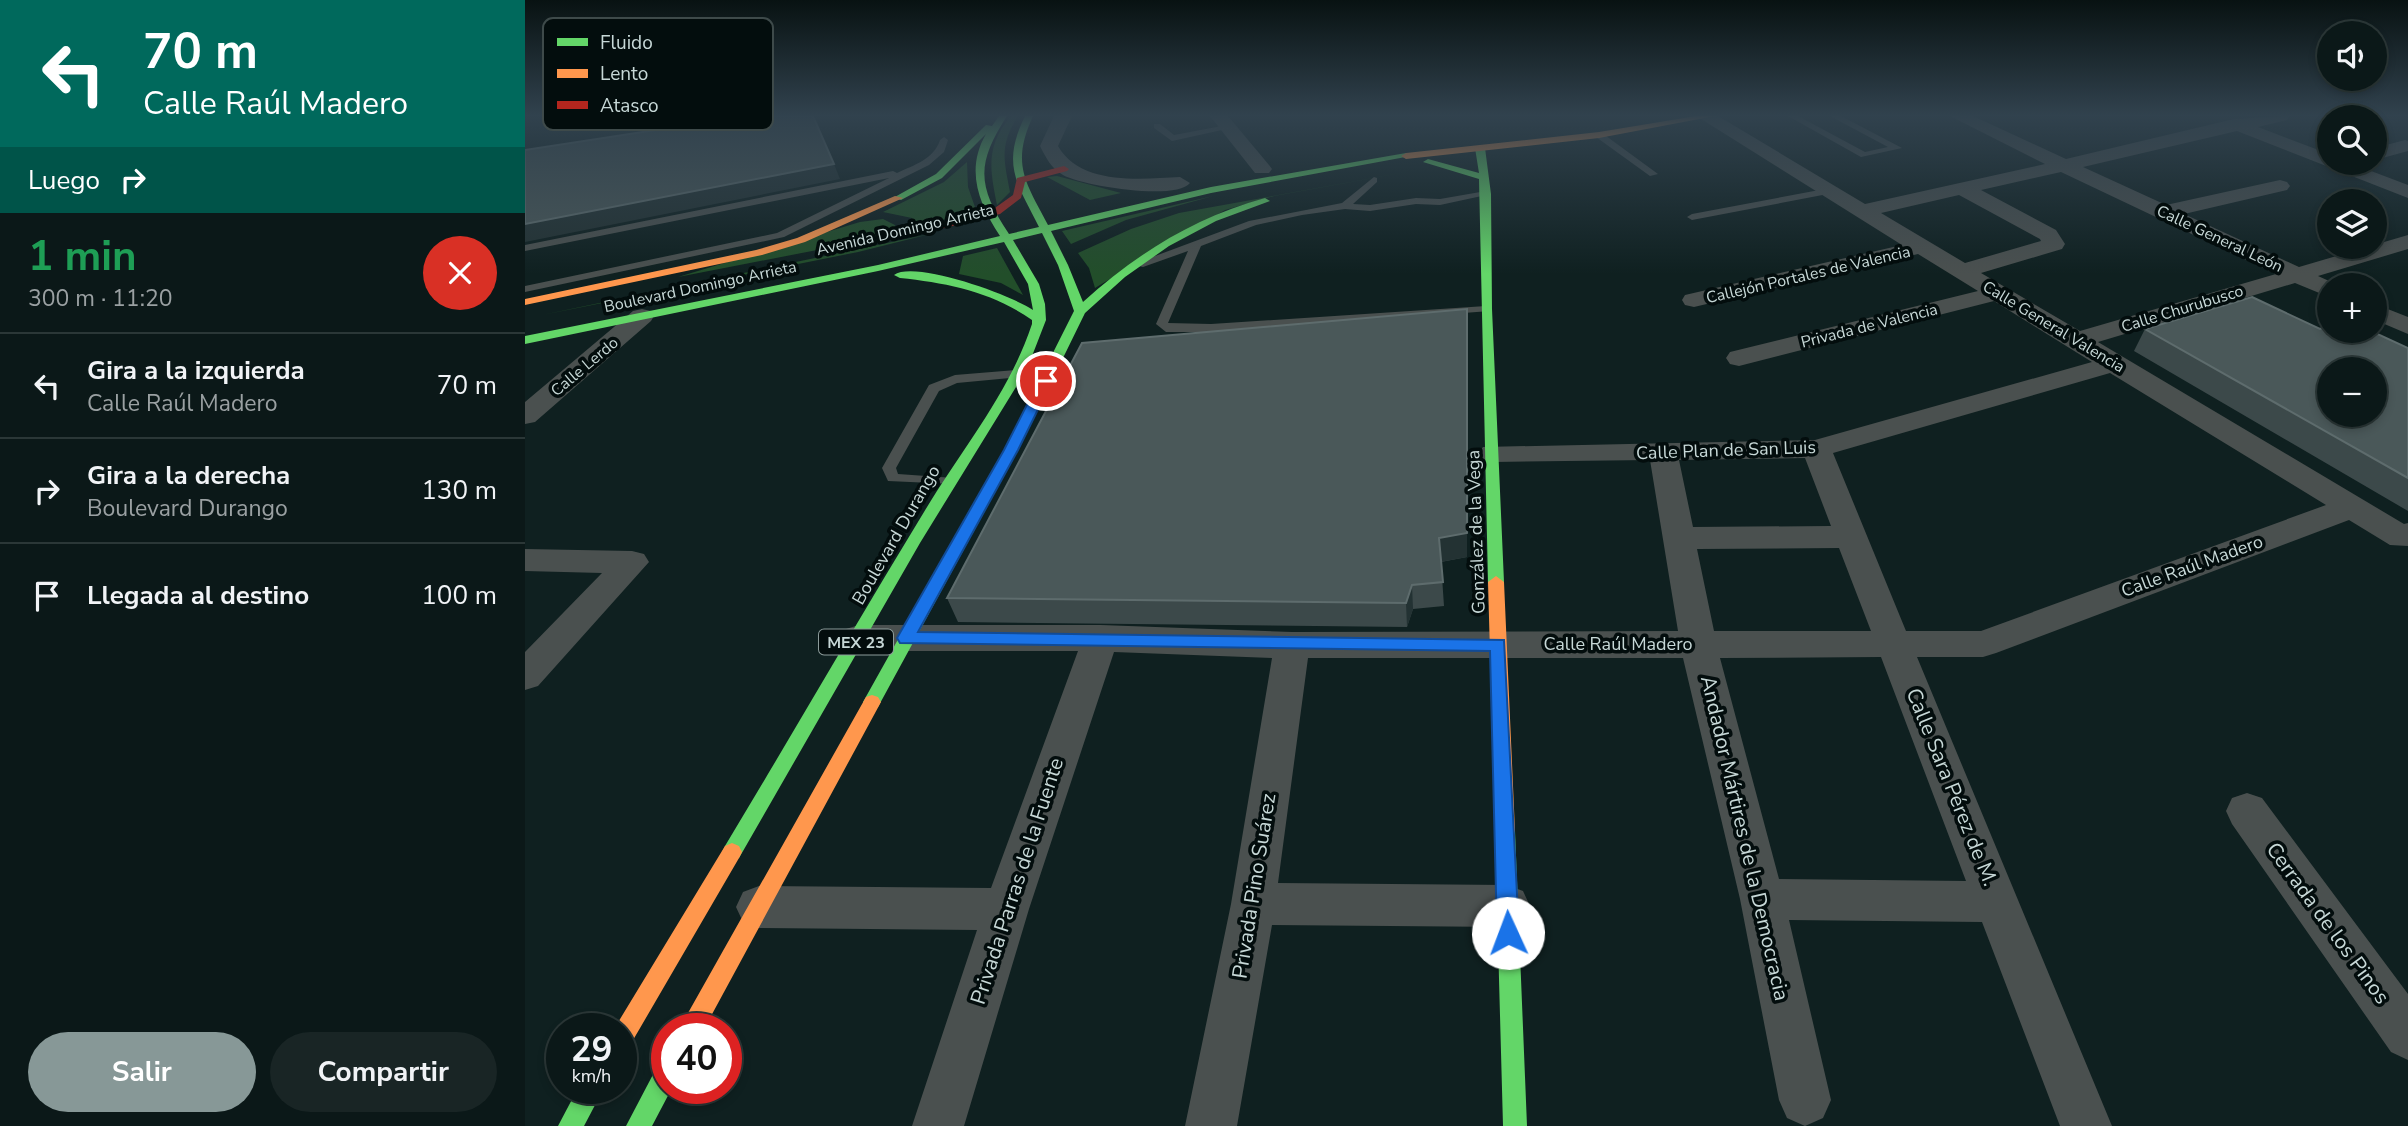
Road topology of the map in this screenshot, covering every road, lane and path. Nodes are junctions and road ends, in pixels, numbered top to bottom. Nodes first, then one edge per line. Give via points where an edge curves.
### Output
1 (914, 169) joint
2 (948, 169) edge
3 (979, 169) edge
4 (1018, 169) edge
5 (1041, 169) edge
6 (1064, 169) joint
7 (1262, 169) edge
8 (1332, 169) edge
9 (1390, 169) edge
10 (1443, 169) edge
11 (1457, 169) edge
12 (1483, 169) edge
13 (1645, 169) edge
14 (1794, 169) edge
15 (2042, 169) edge
16 (2072, 169) edge
17 (1043, 174) junction
18 (1412, 174) dead end
19 (1653, 174) dead end
20 (2365, 175) edge
21 (1484, 177) junction
22 (1381, 179) joint
23 (1020, 180) junction
24 (1180, 183) junction
25 (1347, 186) dead end
26 (2280, 186) dead end
27 (1960, 187) junction
28 (1058, 189) dead end
29 (1830, 191) junction
30 (2408, 191) edge
31 (1486, 194) junction
32 (1279, 199) dead end
33 (1089, 204) junction
34 (1345, 206) junction
35 (1128, 208) junction
36 (1861, 211) junction
37 (2165, 212) junction
38 (1692, 217) dead end
39 (841, 223) junction
40 (1042, 223) junction
41 (998, 226) junction
42 (1117, 228) dead end
43 (780, 235) junction
44 (2408, 242) edge
45 (1197, 243) junction
46 (1921, 247) junction
47 (525, 248) edge
48 (1066, 254) junction
49 (809, 255) dead end
50 (1962, 271) junction
51 (1118, 273) junction
52 (2295, 274) junction
53 (1033, 283) junction
54 (797, 284) junction
55 (2317, 284) edge
56 (525, 289) edge
57 (1999, 292) junction
58 (1694, 300) dead end
59 (525, 302) edge
60 (1486, 309) junction
61 (1080, 311) junction
62 (525, 313) edge
63 (642, 316) junction
64 (2387, 316) edge
65 (1040, 320) junction
66 (525, 326) edge
67 (2408, 326) edge
68 (525, 340) edge
69 (2078, 340) junction
70 (1739, 358) dead end
71 (2116, 363) junction
72 (1016, 374) junction
73 (525, 416) edge
74 (1816, 449) junction
75 (1493, 453) junction
76 (1663, 453) junction
77 (949, 481) junction
78 (2352, 507) junction
79 (1852, 537) junction
80 (1679, 538) junction
81 (2406, 538) edge
82 (525, 560) edge
83 (859, 638) junction
84 (906, 638) junction
85 (1101, 638) junction
86 (1698, 643) junction
87 (1498, 644) junction
88 (1292, 645) junction
89 (1895, 645) junction
90 (525, 677) edge
91 (2247, 811) dead end
92 (1762, 899) junction
93 (1997, 902) junction
94 (1253, 904) junction
95 (1507, 906) junction
96 (759, 907) junction
97 (1006, 909) junction
98 (636, 1013) edge
99 (700, 1013) edge
100 (2405, 1025) edge
101 (1805, 1100) dead end
102 (651, 1103) edge
103 (583, 1104) edge
104 (570, 1126) edge
105 (638, 1126) edge
106 (938, 1126) edge
107 (1211, 1126) edge
108 (1515, 1126) edge
109 (2086, 1126) edge

1 - 43 lane
1 - 47 lane
2 - 39 main road via 913,192
3 - 41 main road via 978,183
4 - 23 main road
5 - 17 main road
6 - 17 main road
6 - 24 street via 1118,183
7 - 24 main road, Avenida Domingo Arrieta
8 - 35 main road, Avenida Domingo Arrieta
9 - 42 main road via 1175,209
10 - 18 main road
11 - 21 main road
12 - 21 main road, González de la Vega
13 - 19 lane
14 - 29 street, Calle General Valencia
15 - 27 street
16 - 37 street, Calle General León
17 - 23 main road
17 - 28 main road
20 - 30 street
21 - 31 main road, González de la Vega
22 - 25 main road
22 - 34 lane
23 - 40 main road
23 - 41 main road via 1018,196
24 - 33 main road, Avenida Domingo Arrieta
26 - 37 street
27 - 36 street
27 - 50 street via 2049,235 2054,244
29 - 36 street, Calle General Valencia
29 - 38 lane
31 - 34 lane via 1370,208
31 - 60 main road, González de la Vega
32 - 51 main road via 1238,206 1183,230
33 - 35 main road
33 - 40 main road, Avenida Domingo Arrieta
34 - 45 lane via 1253,223
35 - 40 main road, Avenida Domingo Arrieta
36 - 46 street, Calle General Valencia
37 - 52 street, Calle General León
39 - 41 main road via 879,217 901,222 899,230 887,238
39 - 43 lane
39 - 59 main road via 758,253
40 - 41 main road, Avenida Domingo Arrieta
40 - 48 main road
41 - 53 main road
41 - 54 main road, Boulevard Domingo Arrieta
41 - 66 main road, Avenida Domingo Arrieta
43 - 56 lane
44 - 52 street, Calle Churubusco
45 - 51 lane
45 - 60 lane via 1162,324 1166,328
46 - 50 street, Calle General Valencia
46 - 58 street, Callejón Portales de Valencia
48 - 53 main road
48 - 61 main road
49 - 62 main road
50 - 57 street, Calle General Valencia
51 - 61 main road
52 - 55 street, Calle General León
52 - 69 street, Calle Churubusco
53 - 65 main road
54 - 63 main road, Boulevard Domingo Arrieta
54 - 65 main road via 897,275 951,279 992,289
57 - 69 street, Calle General Valencia
57 - 70 street, Privada de Valencia
60 - 75 main road, González de la Vega
61 - 84 main road, MEX 23 via 1011,450
63 - 68 main road, Boulevard Domingo Arrieta
63 - 73 street, Calle Lerdo
64 - 67 street
65 - 72 main road, Boulevard Durango / MEX 23
69 - 71 street, Calle General Valencia
71 - 74 street, Calle Plan de San Luis
71 - 78 street, Calle General Valencia
72 - 77 main road, Boulevard Durango / MEX 23
72 - 77 lane via 955,379 934,388 889,468 893,478
74 - 76 street, Calle Plan de San Luis
74 - 79 street, Calle Sara Pérez de M.
75 - 76 street, Calle Plan de San Luis
75 - 87 main road, González de la Vega
76 - 80 street, Andador Mártires de la Democracia
77 - 83 main road, Boulevard Durango / MEX 23
78 - 81 street, Calle General Valencia
78 - 89 street, Calle Raúl Madero via 1983,644
79 - 80 street
79 - 89 street, Calle Sara Pérez de M.
80 - 86 street, Andador Mártires de la Democracia
82 - 90 street via 632,562
83 - 84 street, Calle Raúl Madero
83 - 98 main road, Boulevard Durango / MEX 23
84 - 85 street, Calle Raúl Madero
84 - 96 main road, MEX 23
85 - 88 street, Calle Raúl Madero
85 - 97 street, Privada Parras de la Fuente
86 - 87 street, Calle Raúl Madero
86 - 89 street, Calle Raúl Madero
86 - 92 street, Andador Mártires de la Democracia
87 - 88 street, Calle Raúl Madero
87 - 95 main road, González de la Vega
88 - 94 street, Privada Pino Suárez
89 - 93 street, Calle Sara Pérez de M.
91 - 100 street, Cerrada de los Pinos
92 - 93 street
92 - 101 street, Andador Mártires de la Democracia
93 - 109 street, Calle Sara Pérez de M.
94 - 95 street
94 - 107 street, Privada Pino Suárez
95 - 108 main road, González de la Vega
96 - 97 street
96 - 99 main road, MEX 23
97 - 106 street, Privada Parras de la Fuente
102 - 105 main road
103 - 104 main road

